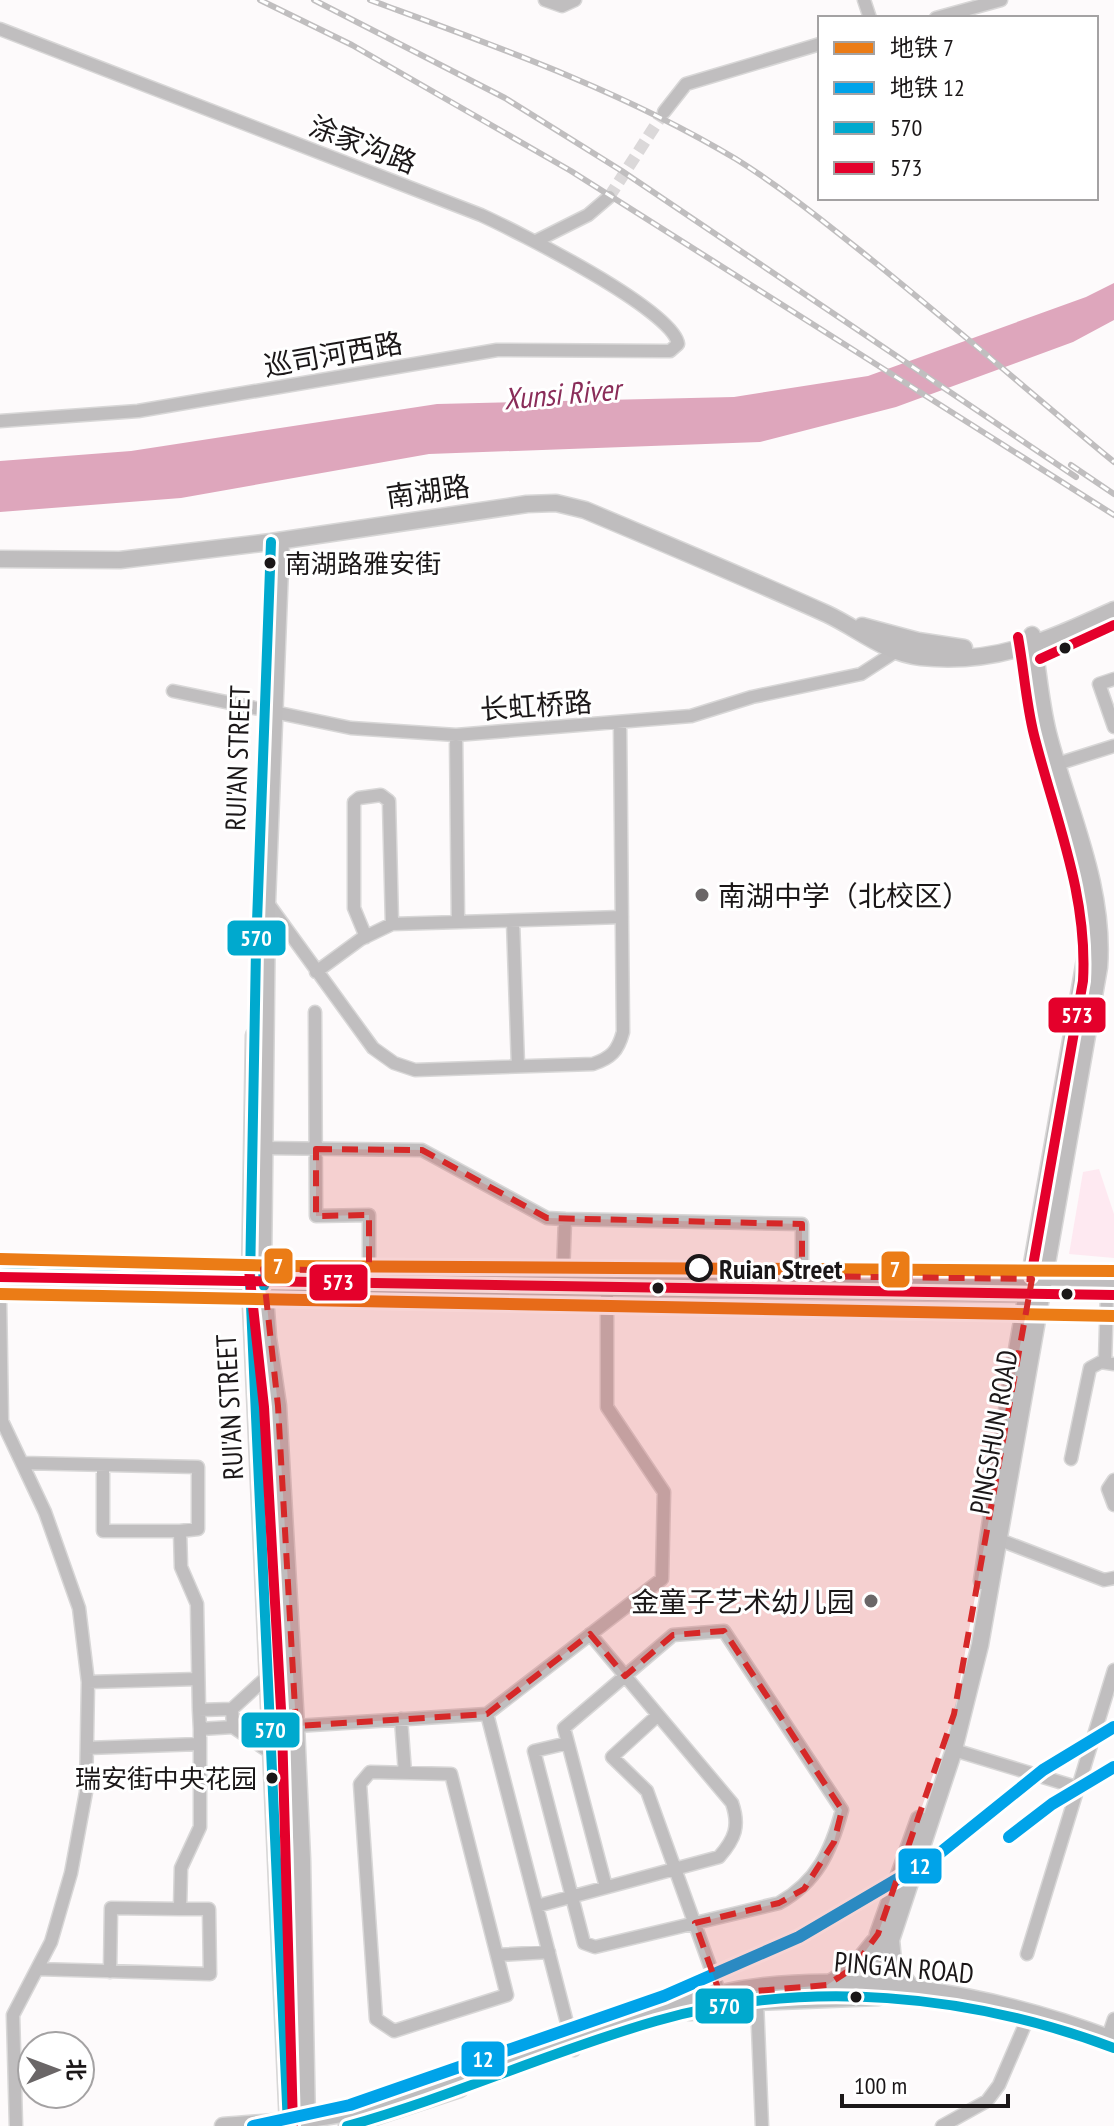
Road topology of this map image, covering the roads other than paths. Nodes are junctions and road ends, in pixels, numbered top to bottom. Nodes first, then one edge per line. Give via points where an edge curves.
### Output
1 (545, 0) edge
2 (575, 0) edge
3 (1001, 0) edge
4 (943, 16) edge
5 (0, 29) edge
6 (818, 45) edge
7 (664, 112) tunnel mouth
8 (609, 197) tunnel mouth
9 (536, 241) junction
10 (675, 348) joint
11 (0, 421) edge
12 (276, 541) junction
13 (0, 559) edge
14 (1114, 599) edge
15 (1114, 610) edge
16 (841, 621) junction
17 (1030, 642) junction
18 (895, 652) junction
19 (1114, 679) edge
20 (173, 691) dead end
21 (269, 712) junction
22 (620, 722) junction
23 (1114, 727) edge
24 (456, 735) junction
25 (1114, 746) edge
26 (1057, 764) junction
27 (267, 902) junction
28 (622, 917) junction
29 (513, 921) junction
30 (458, 922) junction
31 (392, 924) junction
32 (366, 937) junction
33 (316, 972) junction
34 (315, 1012) dead end
35 (518, 1066) junction
36 (264, 1148) junction
37 (316, 1149) junction
38 (565, 1219) junction
39 (0, 1263) edge
40 (369, 1271) junction
41 (563, 1274) junction
42 (0, 1276) edge
43 (257, 1276) junction
44 (802, 1276) junction
45 (607, 1281) junction
46 (1114, 1281) edge
47 (1037, 1286) junction
48 (1111, 1295) edge
49 (0, 1300) edge
50 (1109, 1363) edge
51 (1, 1421) edge
52 (1071, 1459) dead end
53 (22, 1463) junction
54 (103, 1465) junction
55 (1114, 1480) edge
56 (1114, 1505) edge
57 (180, 1531) junction
58 (1000, 1540) junction
59 (1114, 1578) edge
60 (590, 1634) junction
61 (1114, 1670) edge
62 (268, 1676) junction
63 (625, 1676) junction
64 (198, 1679) junction
65 (88, 1682) junction
66 (232, 1709) junction
67 (199, 1710) junction
68 (487, 1714) junction
69 (658, 1715) junction
70 (401, 1719) junction
71 (296, 1726) junction
72 (233, 1727) junction
73 (200, 1729) junction
74 (568, 1743) junction
75 (200, 1744) junction
76 (87, 1748) junction
77 (954, 1750) junction
78 (271, 1753) junction
79 (405, 1773) junction
80 (1076, 1787) junction
81 (675, 1869) junction
82 (606, 1887) junction
83 (572, 1896) junction
84 (537, 1906) junction
85 (180, 1909) junction
86 (695, 1923) junction
87 (878, 1934) junction
88 (549, 1952) junction
89 (1027, 1954) dead end
90 (497, 1955) junction
91 (37, 1969) junction
92 (110, 1972) junction
93 (827, 1985) junction
94 (912, 1989) junction
95 (870, 1992) junction
96 (720, 1994) junction
97 (757, 2002) junction
98 (0, 2006) edge
99 (13, 2015) junction
100 (1114, 2019) edge
101 (1027, 2020) junction
102 (1110, 2043) edge
103 (572, 2045) junction
104 (306, 2122) edge
105 (288, 2123) edge
106 (948, 2124) edge
107 (16, 2126) edge
108 (223, 2126) edge
109 (347, 2126) edge
110 (762, 2126) edge

1 - 2 street via 562,6
3 - 4 street
5 - 9 street, 涂家沟路
6 - 7 street via 686,84
8 - 9 street via 588,215
9 - 10 street, 涂家沟路 via 660,320 675,333
10 - 11 street, 巡司河西路 via 497,350 138,411
12 - 13 main road, 南湖路 via 120,560
12 - 16 main road, 南湖路 via 467,511 556,503 593,513
12 - 21 main road, RUI'AN STREET
14 - 17 main road
15 - 17 main road
16 - 17 main road via 953,648
16 - 18 main road
17 - 18 main road via 970,657
17 - 26 main road, PINGSHUN ROAD
17 - 47 main road, PINGSHUN ROAD via 1040,737 1087,926 1085,972
18 - 22 street, 长虹桥路 via 861,674 832,682 752,697 691,716
19 - 23 street via 1099,684
20 - 21 street, 长虹桥路
21 - 24 street, 长虹桥路 via 351,728
21 - 27 main road, RUI'AN STREET
21 - 43 main road, RUI'AN STREET
22 - 24 street, 长虹桥路
22 - 28 street
24 - 30 street
25 - 26 street
26 - 47 main road, PINGSHUN ROAD via 1101,933 1097,983
27 - 33 street
27 - 36 main road, RUI'AN STREET
28 - 29 street
28 - 35 street via 619,1046 609,1059 593,1064
29 - 30 street
29 - 35 street
30 - 31 street
31 - 32 street
31 - 32 street via 389,801 381,795 359,798 354,802 354,908
32 - 33 street
33 - 35 street via 373,1048 394,1063 415,1070
34 - 37 street
36 - 37 street
36 - 43 main road, RUI'AN STREET
37 - 38 street via 422,1150 547,1218
37 - 40 street via 316,1216 369,1215
38 - 41 street
38 - 44 street via 802,1224
39 - 43 main road
40 - 41 main road
40 - 43 main road
41 - 45 main road
42 - 43 main road
43 - 45 main road
43 - 62 main road, RUI'AN STREET
43 - 71 main road, RUI'AN STREET via 278,1406
44 - 45 main road
44 - 47 main road
45 - 47 main road
45 - 60 street via 607,1407 664,1492 662,1579
46 - 47 street
47 - 48 street
47 - 58 main road, PINGSHUN ROAD
47 - 87 main road, PINGSHUN ROAD via 964,1674 940,1762
48 - 50 street
49 - 51 street
50 - 52 street via 1090,1368
51 - 53 street
53 - 54 street
53 - 65 street via 79,1608
54 - 57 street via 103,1531
54 - 57 street via 198,1467 198,1529
55 - 56 street via 1108,1489
57 - 64 street via 181,1567 197,1604
58 - 59 street via 1104,1580
58 - 77 main road, PINGSHUN ROAD
60 - 63 street
60 - 68 street
61 - 80 street
62 - 66 street
62 - 78 main road, RUI'AN STREET
63 - 69 street
63 - 74 street via 564,1728
63 - 86 street via 673,1635 724,1631 842,1810 834,1842 804,1889 779,1903
64 - 65 street
64 - 67 street
65 - 76 street
66 - 67 street
66 - 72 street
67 - 73 street
68 - 70 street
68 - 84 street
69 - 81 street via 612,1757 647,1791
69 - 81 street via 732,1803 738,1820 733,1841 719,1857
70 - 71 street
70 - 79 street
71 - 104 main road, RUI'AN STREET
72 - 73 street
72 - 78 street
73 - 75 street
74 - 82 street
74 - 83 street via 534,1751
75 - 76 street
75 - 85 street via 200,1827 181,1868
76 - 91 street via 86,1792 71,1873 51,1942
77 - 80 street
77 - 94 main road, PINGSHUN ROAD via 891,1940 893,1961
78 - 105 main road, RUI'AN STREET
79 - 90 street via 451,1774
79 - 90 street via 370,1772 360,1784 376,2019 394,2031 507,1995
80 - 89 street
81 - 82 street
81 - 86 street
82 - 83 street
83 - 84 street
83 - 86 street via 584,1943 595,1947
84 - 88 street
85 - 92 street via 111,1908
85 - 92 street via 209,1909 210,1974
86 - 96 street
87 - 93 main road via 865,1956
87 - 95 main road, PINGSHUN ROAD
88 - 90 street
88 - 103 street
91 - 92 street
91 - 99 street
93 - 95 main road, PING'AN ROAD
93 - 96 main road, PING'AN ROAD
94 - 95 main road, PING'AN ROAD
94 - 102 main road, PING'AN ROAD via 1002,2004
95 - 97 main road, PING'AN ROAD
95 - 101 main road, PING'AN ROAD
96 - 103 main road, PING'AN ROAD
97 - 103 main road, PING'AN ROAD via 695,2011
97 - 110 street
98 - 99 street
99 - 107 street
100 - 102 street
101 - 102 main road, PING'AN ROAD
101 - 106 street via 987,2101
103 - 104 main road, PING'AN ROAD via 376,2106
103 - 109 main road, PING'AN ROAD
104 - 105 main road, PING'AN ROAD
105 - 108 main road, PING'AN ROAD

